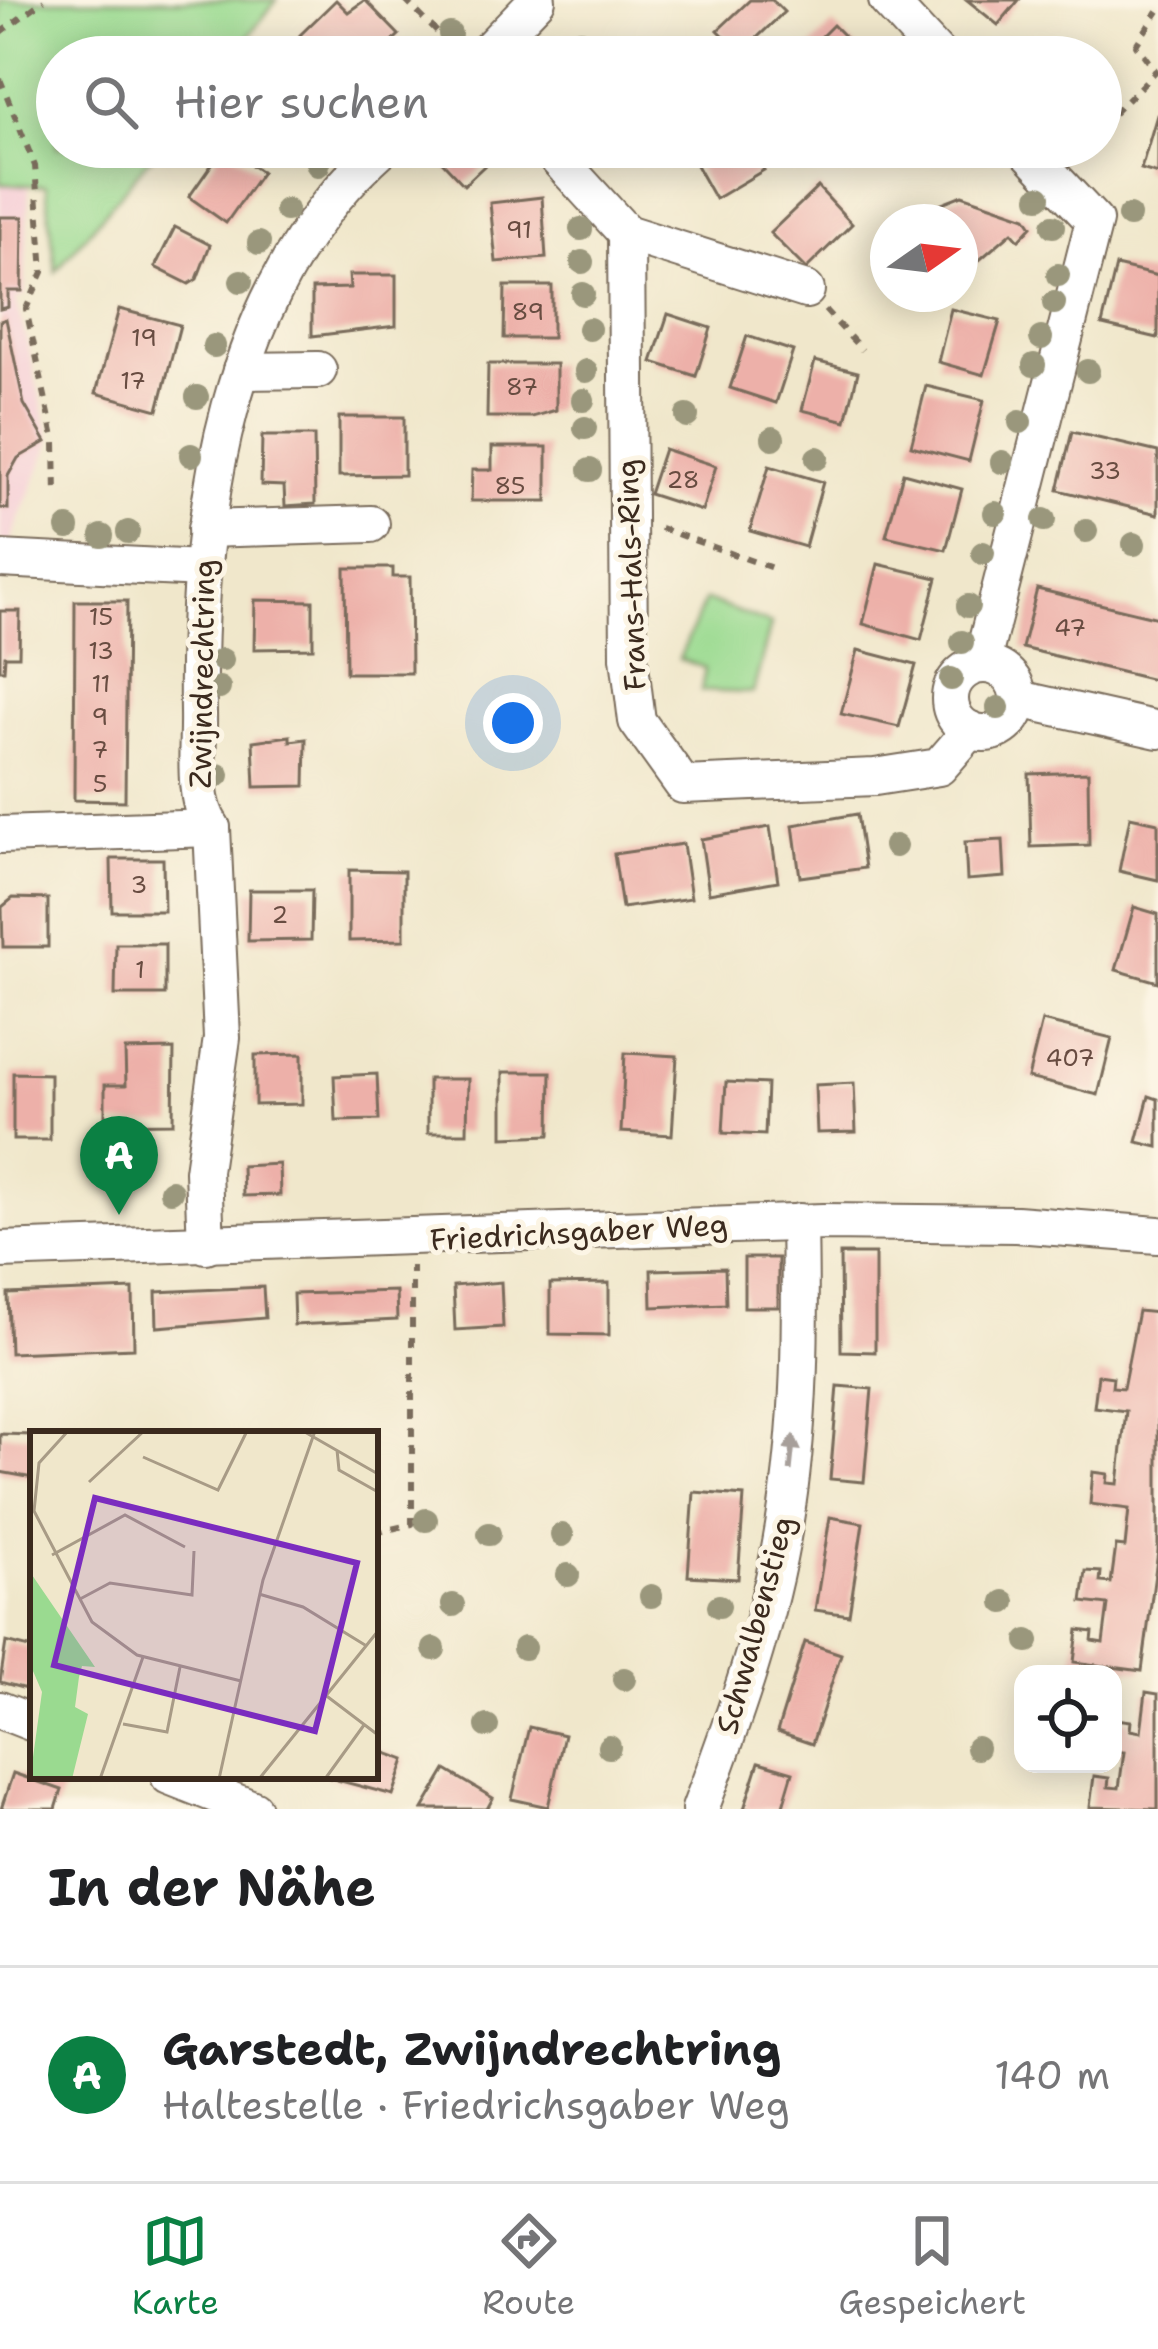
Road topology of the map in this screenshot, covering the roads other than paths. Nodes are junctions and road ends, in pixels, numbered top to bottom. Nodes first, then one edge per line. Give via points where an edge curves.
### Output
1 (537, 0) edge
2 (887, 0) edge
3 (502, 36) edge
4 (920, 36) edge
5 (360, 168) edge
6 (566, 168) edge
7 (1044, 168) edge
8 (626, 233) junction
9 (806, 290) road end
10 (318, 370) dead end
11 (242, 371) junction
12 (371, 524) dead end
13 (206, 529) junction
14 (0, 560) edge
15 (202, 569) junction
16 (981, 665) junction
17 (1018, 699) junction
18 (971, 730) junction
19 (1158, 730) edge
20 (212, 828) junction
21 (0, 835) edge
22 (799, 1222) junction
23 (1158, 1235) edge
24 (206, 1245) junction
25 (0, 1250) edge
26 (0, 1710) edge
27 (30, 1722) edge
28 (177, 1779) edge
29 (253, 1809) edge
30 (700, 1809) edge

1 - 3 street
2 - 4 street
5 - 11 street, Zwijndrechtring via 258,320
6 - 8 street
7 - 16 street via 1094,220
8 - 9 street
8 - 18 street, Frans-Hals-Ring via 629,658 637,721 682,785 939,767
10 - 11 street
11 - 13 street, Zwijndrechtring via 216,453
12 - 13 street
13 - 15 street, Zwijndrechtring
14 - 15 street
15 - 20 street, Zwijndrechtring via 200,811
16 - 17 street via 1011,678
16 - 18 street via 961,674 951,694 954,716
17 - 18 street, Frans-Hals-Ring via 1003,728
17 - 19 street
20 - 21 street
20 - 24 street, Zwijndrechtring via 222,1038 203,1171
22 - 23 street, Friedrichsgaber Weg
22 - 24 street, Friedrichsgaber Weg
30 -> 22 street, Schwalbenstieg via 784,1529 800,1378
24 - 25 street, Friedrichsgaber Weg
26 - 27 street
28 - 29 street

